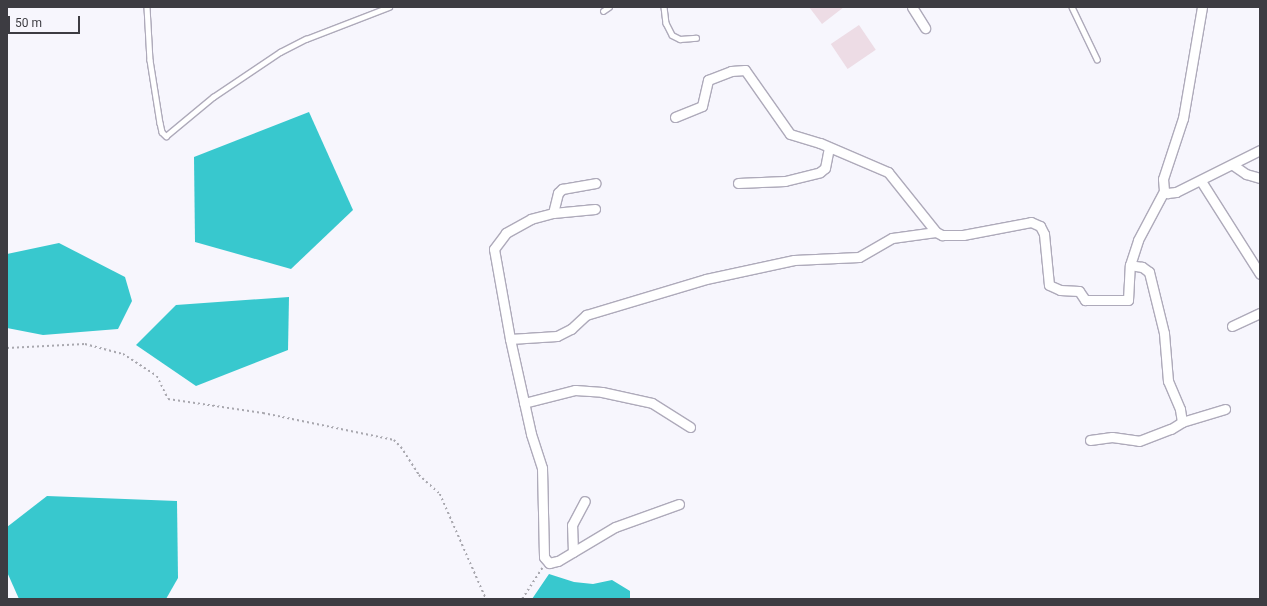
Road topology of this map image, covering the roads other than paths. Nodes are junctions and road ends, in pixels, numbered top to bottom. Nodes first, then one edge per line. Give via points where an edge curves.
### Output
1 (148, 7) edge
2 (389, 7) edge
3 (609, 7) edge
4 (664, 7) edge
5 (912, 7) edge
6 (1072, 7) edge
7 (1202, 7) edge
8 (603, 11) dead end
9 (924, 28) dead end
10 (696, 38) dead end
11 (1097, 59) dead end
12 (675, 117) dead end
13 (829, 148) junction
14 (1260, 150) edge
15 (1233, 165) junction
16 (1260, 178) edge
17 (1201, 181) junction
18 (595, 183) dead end
19 (738, 183) dead end
20 (1164, 191) junction
21 (595, 209) dead end
22 (553, 213) junction
23 (936, 232) junction
24 (1130, 265) junction
25 (1260, 274) edge
26 (1260, 313) edge
27 (1232, 326) dead end
28 (510, 340) junction
29 (524, 403) junction
30 (1225, 409) dead end
31 (1182, 422) junction
32 (690, 427) dead end
33 (1090, 440) dead end
34 (584, 501) dead end
35 (679, 504) dead end
36 (573, 552) junction

1 - 2 lane via 150,60 160,123 166,136 213,98 280,52 306,39
3 - 8 lane
4 - 10 lane via 666,23 672,35 680,39
5 - 9 street
6 - 11 lane
7 - 20 street via 1183,118 1163,179
12 - 13 street via 702,106 708,80 721,73 745,70 790,134
13 - 19 street via 825,168 820,172 785,181
13 - 23 street via 888,172
14 - 15 street
15 - 16 street via 1246,174
15 - 17 street
17 - 20 street via 1176,192
17 - 25 street
18 - 22 street via 562,189 558,193
20 - 24 street via 1138,240
21 - 22 street
22 - 28 street via 519,224 506,233 494,249
23 - 24 street via 963,235 1016,224 1035,223 1042,228 1044,234 1049,285 1060,290 1079,291 1085,300 1128,300
23 - 28 street via 892,238 859,256 794,260 706,279 586,315 571,329 557,336
24 - 31 street via 1142,267 1149,272 1164,333 1168,381 1180,409
26 - 27 street
28 - 29 street
29 - 32 street via 575,390 602,392 652,403
29 - 36 street via 542,468 544,557 547,562 554,562
30 - 31 street
31 - 33 street via 1139,441 1112,437
34 - 36 street via 572,525
35 - 36 street via 615,527

